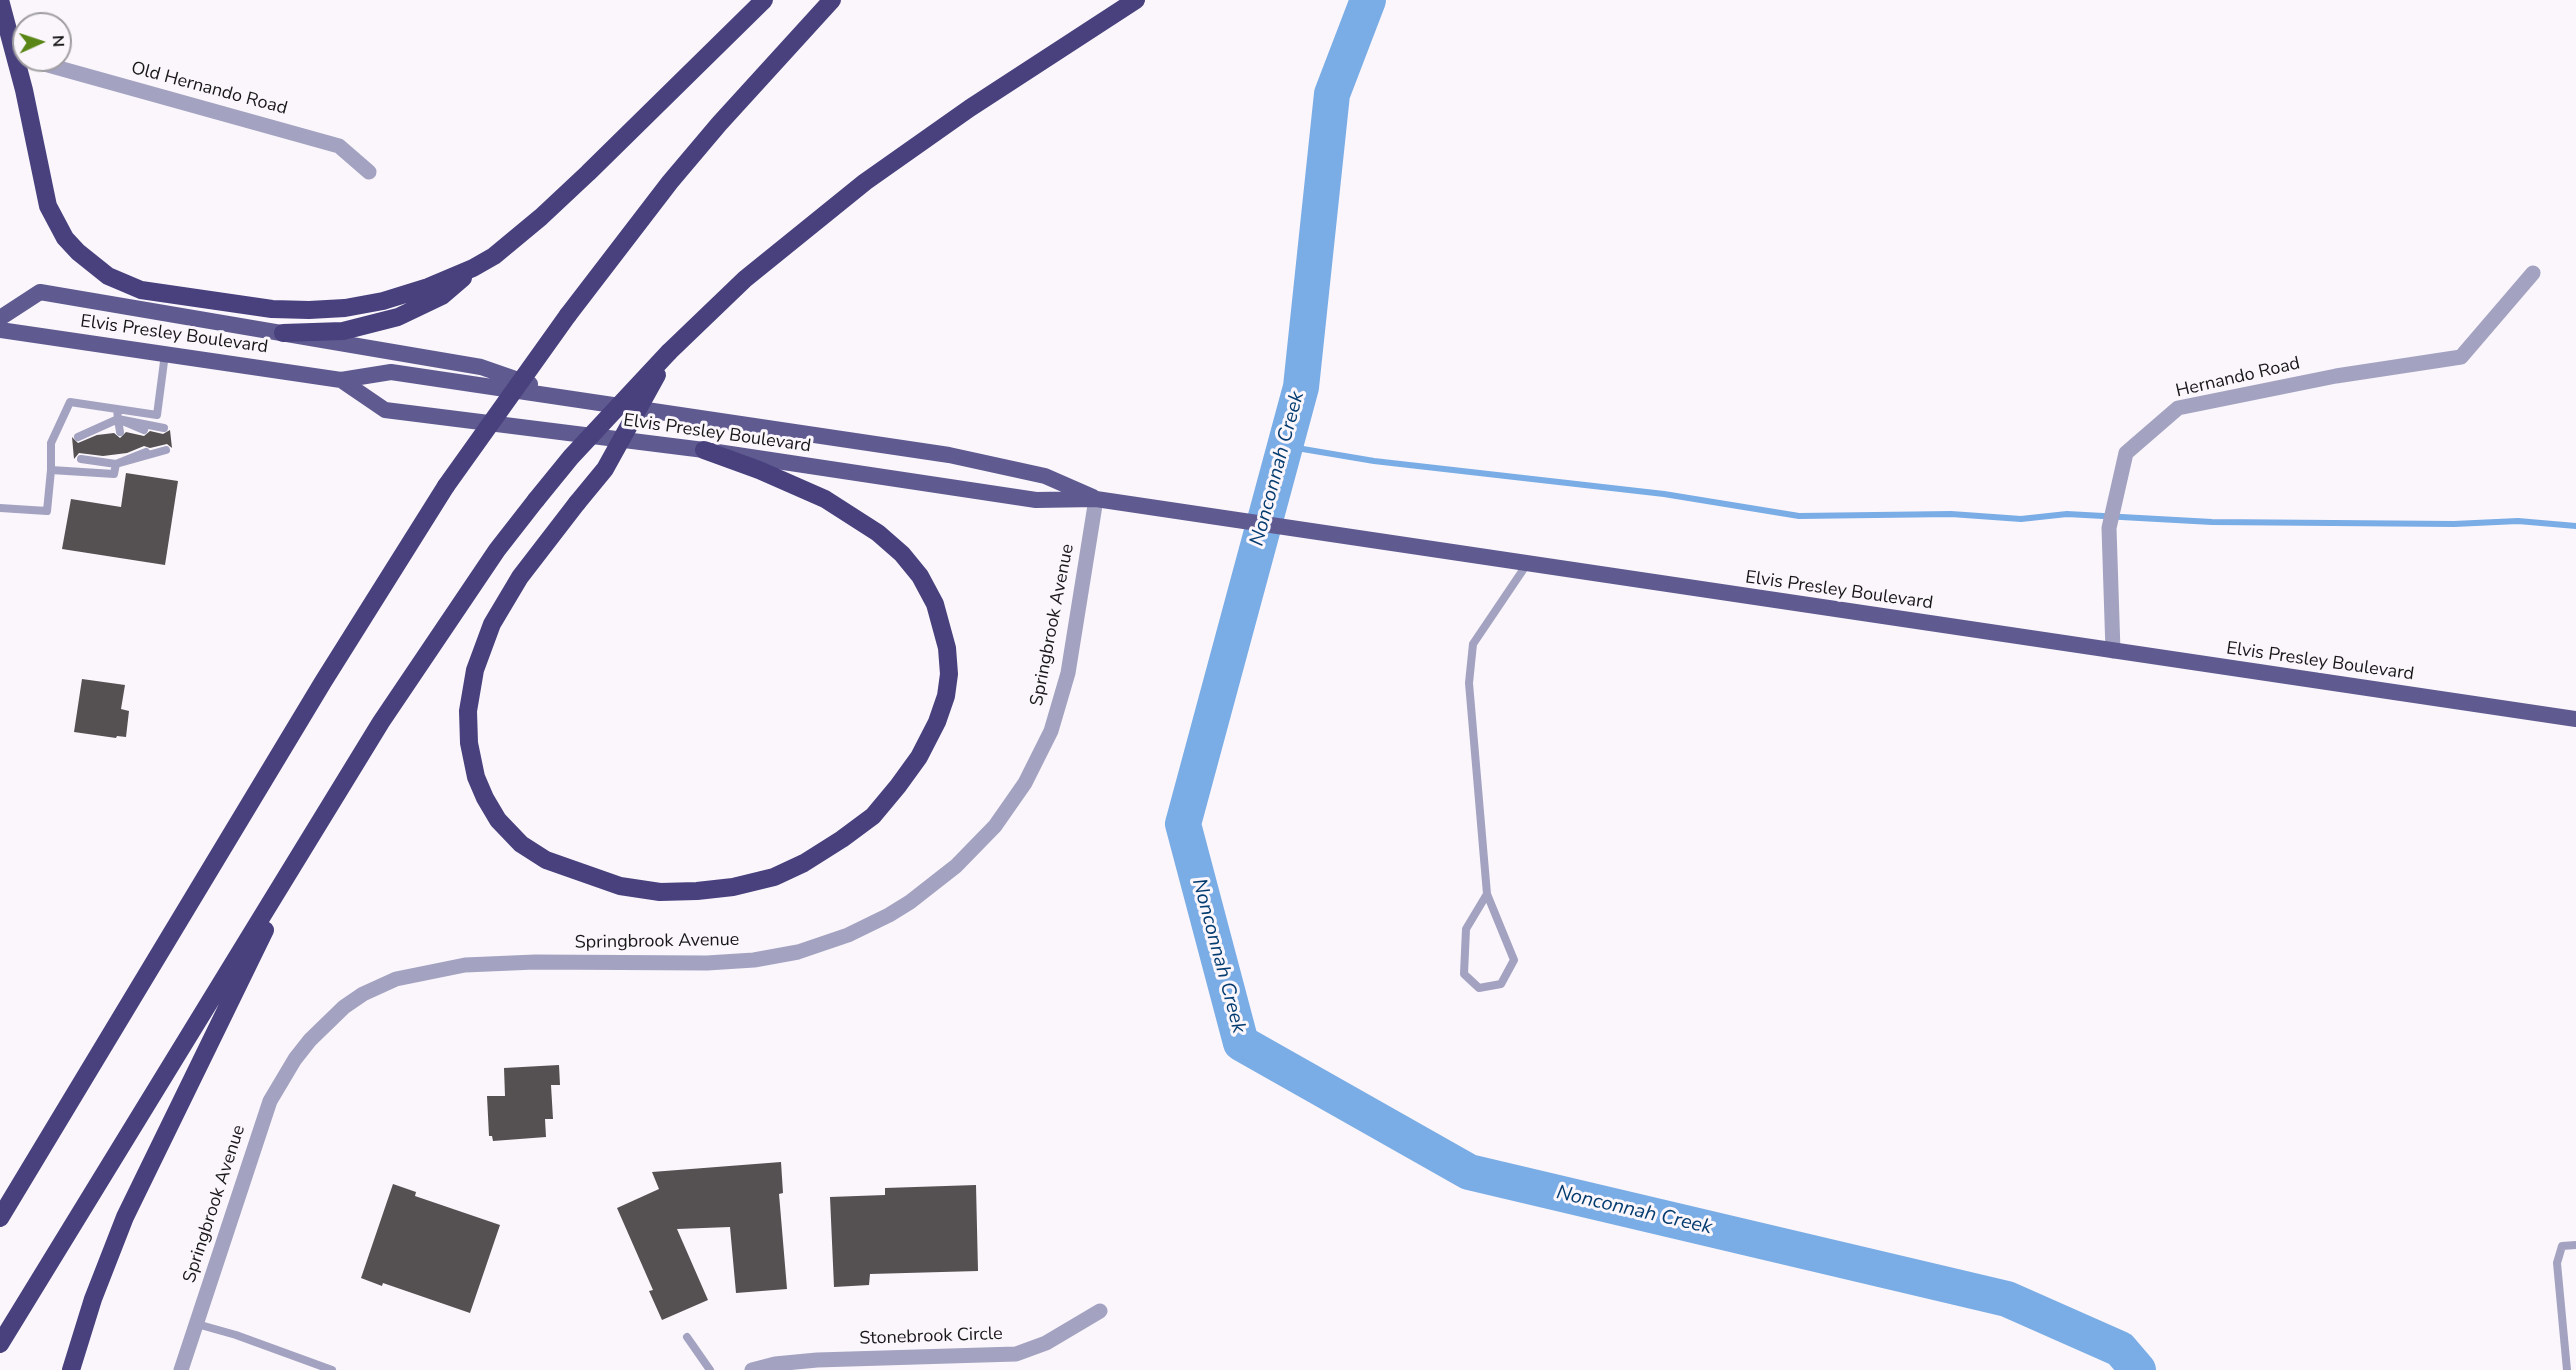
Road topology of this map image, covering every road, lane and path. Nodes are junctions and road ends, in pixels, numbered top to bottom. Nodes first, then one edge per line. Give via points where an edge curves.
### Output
1 (0, 0) edge
2 (764, 0) edge
3 (832, 0) edge
4 (1136, 0) edge
5 (12, 40) edge
6 (72, 71) edge
7 (20, 72) edge
8 (369, 172) dead end
9 (473, 268) junction
10 (2533, 273) dead end
11 (0, 318) edge
12 (0, 330) edge
13 (283, 333) junction
14 (669, 352) junction
15 (165, 354) junction
16 (341, 380) junction
17 (565, 397) junction
18 (117, 409) junction
19 (118, 419) junction
20 (164, 428) dead end
21 (144, 430) dead end
22 (120, 432) dead end
23 (97, 435) dead end
24 (78, 437) dead end
25 (166, 450) dead end
26 (704, 450) junction
27 (146, 452) dead end
28 (123, 454) dead end
29 (99, 457) dead end
30 (81, 459) dead end
31 (116, 464) junction
32 (51, 470) junction
33 (1096, 499) junction
34 (0, 508) edge
35 (1527, 564) junction
36 (2113, 651) junction
37 (2576, 719) edge
38 (316, 826) junction
39 (1487, 894) junction
40 (0, 1218) edge
41 (2576, 1245) edge
42 (1100, 1311) dead end
43 (197, 1324) junction
44 (687, 1336) dead end
45 (0, 1344) edge
46 (71, 1370) edge
47 (181, 1370) edge
48 (332, 1370) edge
49 (710, 1370) edge
50 (752, 1370) edge
51 (2567, 1370) edge

1 - 5 highway
2 - 9 highway via 549,210 494,256
3 - 40 highway, bridge via 670,182 568,315 446,486 323,682
4 - 14 highway via 865,182 745,279
6 - 8 street, Old Hernando Road via 339,146
7 - 9 highway via 43,186 56,223 90,264 125,284 157,293 272,309 309,310 383,301
9 - 13 highway via 442,296 398,317 343,331
10 - 36 street, Hernando Road via 2461,357 2336,375 2178,408 2126,453 2109,528
11 - 13 main road via 40,292
12 - 15 main road, Elvis Presley Boulevard
13 - 17 main road via 481,367
14 - 26 highway, bridge via 605,469 520,577 492,624 475,670 468,711 476,777 498,820 522,844 546,860 620,886 660,892 733,887 774,877 804,863 873,816 919,757 937,722 949,674 947,648 935,604 902,554 851,514 792,483
14 - 38 highway, bridge via 571,457 497,550
15 - 16 main road, Elvis Presley Boulevard
15 - 18 lane via 157,415
16 - 17 main road, Elvis Presley Boulevard via 391,372
16 - 26 main road, Elvis Presley Boulevard via 385,410
17 - 33 main road, Elvis Presley Boulevard via 949,455 1045,476
18 - 19 lane
18 - 32 lane via 70,402 51,443
19 - 20 lane
19 - 21 lane
19 - 22 lane
19 - 23 lane
19 - 24 lane
25 - 31 lane
26 - 33 main road, Elvis Presley Boulevard via 1036,500
27 - 31 lane
28 - 31 lane
29 - 31 lane
30 - 31 lane
31 - 32 lane via 114,474
32 - 34 lane via 47,511
33 - 35 main road, Elvis Presley Boulevard
33 - 43 street, Springbrook Avenue via 1068,673 1051,731 1006,811 956,866 889,915 848,935 798,952 716,963 465,965 396,979 363,994 310,1040 270,1101
35 - 36 main road, Elvis Presley Boulevard
35 - 39 lane via 1473,644 1469,682
36 - 37 main road, Elvis Presley Boulevard
38 - 45 highway
38 - 46 highway via 125,1217
39 - 39 lane via 1466,928 1464,974 1479,988 1501,984 1514,960
41 - 51 lane via 2562,1246 2557,1263
42 - 50 street, Stonebrook Circle via 1046,1343 1016,1353 817,1360
43 - 47 street, Springbrook Avenue
43 - 48 lane
44 - 49 lane

